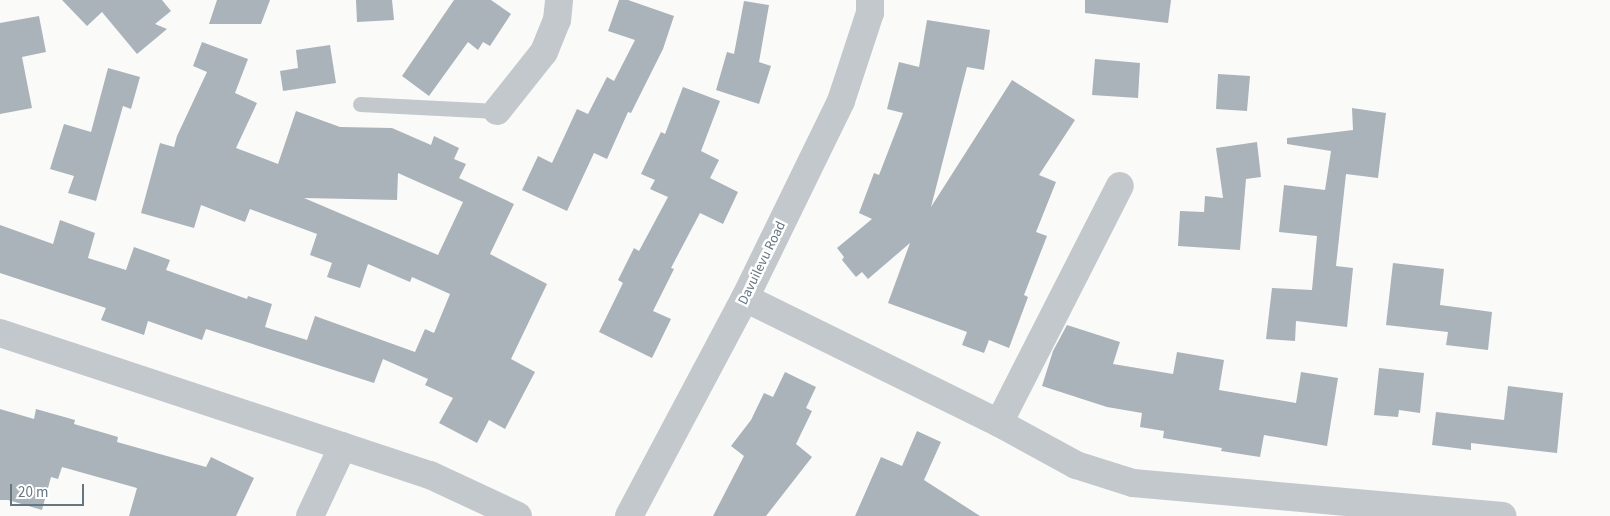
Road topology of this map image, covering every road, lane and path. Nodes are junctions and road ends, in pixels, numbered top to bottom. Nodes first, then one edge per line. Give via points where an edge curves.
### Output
1 (559, 0) edge
2 (870, 0) edge
3 (360, 104) dead end
4 (497, 111) joint
5 (1120, 186) dead end
6 (745, 298) junction
7 (0, 333) edge
8 (999, 423) junction
9 (344, 446) junction
10 (1268, 506) edge
11 (310, 516) edge
12 (518, 516) edge
13 (629, 516) edge
14 (1503, 516) edge

1 - 4 street via 557,20 544,52
2 - 6 street, Davuilevu Road via 870,13 841,101
3 - 4 lane
5 - 8 street
6 - 8 street
6 - 13 street, Davuilevu Road
7 - 9 street
8 - 10 street via 1076,464 1133,483
9 - 11 street
9 - 12 street via 430,475
10 - 14 street

